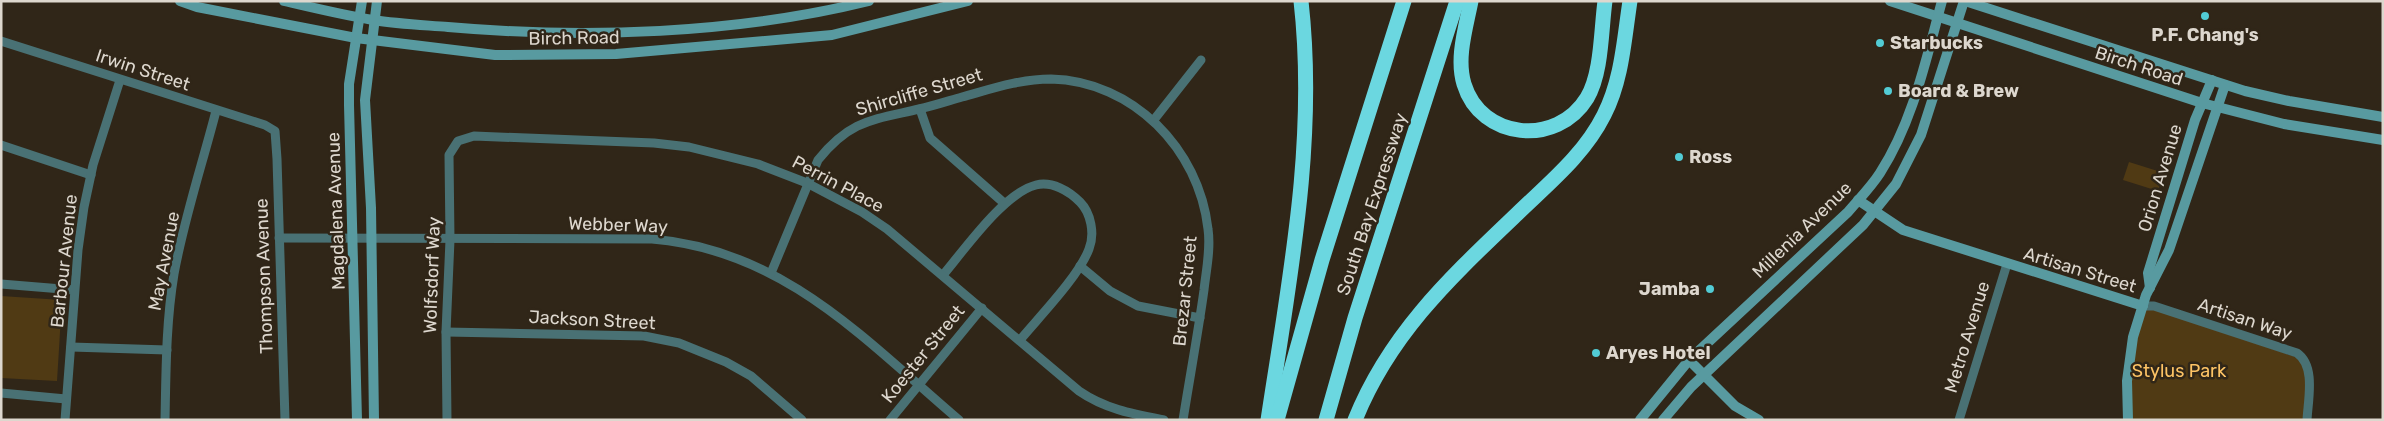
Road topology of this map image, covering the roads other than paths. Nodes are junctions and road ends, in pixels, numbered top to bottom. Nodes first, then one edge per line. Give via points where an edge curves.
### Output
1 (180, 1) edge
2 (284, 1) edge
3 (362, 1) edge
4 (377, 1) edge
5 (869, 1) edge
6 (968, 1) edge
7 (1301, 1) edge
8 (1404, 1) edge
9 (1457, 1) edge
10 (1471, 1) edge
11 (1605, 1) edge
12 (1630, 1) edge
13 (1890, 1) edge
14 (1942, 1) edge
15 (1964, 1) edge
16 (359, 17) junction
17 (1938, 17) junction
18 (375, 20) junction
19 (1957, 23) junction
20 (356, 38) junction
21 (372, 40) junction
22 (1, 41) edge
23 (1201, 60) dead end
24 (120, 80) junction
25 (2212, 80) junction
26 (2225, 84) junction
27 (2202, 103) junction
28 (2216, 107) junction
29 (920, 109) junction
30 (216, 111) junction
31 (2383, 117) edge
32 (1153, 121) junction
33 (274, 131) joint
34 (464, 139) joint
35 (2383, 140) edge
36 (1, 145) edge
37 (91, 175) junction
38 (807, 183) junction
39 (1858, 200) junction
40 (1004, 203) junction
41 (1875, 212) junction
42 (279, 238) junction
43 (353, 239) junction
44 (370, 239) junction
45 (450, 240) junction
46 (2007, 264) junction
47 (1080, 266) junction
48 (771, 273) junction
49 (943, 274) junction
50 (1, 284) edge
51 (2150, 288) junction
52 (74, 290) junction
53 (2143, 306) junction
54 (982, 308) junction
55 (1200, 318) junction
56 (446, 332) junction
57 (1020, 340) junction
58 (71, 347) junction
59 (167, 350) junction
60 (1689, 360) junction
61 (1704, 375) junction
62 (919, 386) junction
63 (1, 393) edge
64 (66, 399) junction
65 (65, 420) edge
66 (164, 420) edge
67 (285, 420) edge
68 (357, 420) edge
69 (374, 420) edge
70 (447, 420) edge
71 (802, 420) edge
72 (890, 420) edge
73 (959, 420) edge
74 (1164, 420) edge
75 (1183, 420) edge
76 (1268, 420) edge
77 (1277, 420) edge
78 (1326, 420) edge
79 (1355, 420) edge
80 (1640, 420) edge
81 (1663, 420) edge
82 (1759, 420) edge
83 (1959, 420) edge
84 (2128, 420) edge
85 (2307, 420) edge

1 - 20 street, Birch Road
2 - 16 street, Birch Road
3 - 16 street, Magdalena Avenue
4 - 18 street, Magdalena Avenue
5 - 18 street, Birch Road via 828,12 736,24 604,33 496,31
6 - 21 street, Birch Road via 832,35 616,54 495,55
7 - 76 highway via 1305,71 1303,165 1294,255
8 - 77 highway, South Bay Expressway via 1322,260
9 - 78 highway, South Bay Expressway via 1355,318
10 - 11 highway via 1461,59 1466,92 1475,106 1492,121 1506,128 1528,132 1544,130 1566,120 1587,97 1596,71
12 - 79 highway via 1621,67 1605,114 1592,137 1566,168 1455,272 1426,304 1388,356
13 - 17 street, Birch Road
14 - 17 street, Millenia Avenue
15 - 19 street, Millenia Avenue
15 - 25 street, Birch Road
16 - 18 street, Birch Road
16 - 20 street, Magdalena Avenue
17 - 19 street, Birch Road
17 - 39 street, Millenia Avenue via 1904,125 1881,171
18 - 21 street, Magdalena Avenue
19 - 27 street, Birch Road
19 - 41 street, Millenia Avenue via 1921,135 1896,184
20 - 21 street, Birch Road
20 - 43 street, Magdalena Avenue via 349,84
21 - 44 street, Magdalena Avenue via 365,100
22 - 24 street, Irwin Street
23 - 32 street
24 - 30 street, Irwin Street
24 - 37 street, Barbour Avenue
25 - 26 street, Birch Road
25 - 27 street, Orion Avenue
26 - 28 street, Orion Avenue
26 - 31 street, Birch Road via 2288,101
27 - 28 street, Birch Road
27 - 51 street, Orion Avenue via 2148,272
28 - 35 street, Birch Road via 2284,124
28 - 51 street, Orion Avenue via 2169,250
29 - 32 street, Shircliffe Street via 1014,83 1050,79 1115,94
29 - 38 street, Shircliffe Street via 880,116 846,132 818,160
29 - 40 street via 930,138
30 - 33 street, Irwin Street via 266,125
30 - 59 street, May Avenue via 174,273
32 - 55 street, Brezar Street via 1184,157 1202,200 1208,234
33 - 42 street, Thompson Avenue
34 - 38 street, Perrin Place via 474,136 689,147 761,164
34 - 45 street, Wolfsdorf Way via 458,141 449,155
36 - 37 street
37 - 52 street, Barbour Avenue via 80,231
38 - 48 street, Shircliffe Street
38 - 49 street, Perrin Place via 866,214
39 - 41 street
39 - 60 street, Millenia Avenue
40 - 47 street via 1037,184 1071,193 1084,207 1092,236
40 - 49 street
41 - 46 street via 1903,230
41 - 61 street, Millenia Avenue
42 - 43 street, Webber Way
42 - 67 street, Thompson Avenue
43 - 44 street, Webber Way
43 - 68 street, Magdalena Avenue
44 - 45 street, Webber Way
44 - 69 street, Magdalena Avenue
45 - 48 street, Webber Way via 668,241 729,257
45 - 56 street, Wolfsdorf Way
46 - 53 street, Artisan Street
46 - 83 street, Metro Avenue
47 - 55 street via 1110,291 1138,306
47 - 57 street
48 - 62 street, Webber Way via 834,313
49 - 54 street, Perrin Place
50 - 52 street
51 - 53 street, Orion Avenue
52 - 58 street, Barbour Avenue
53 - 84 street, Orion Avenue via 2133,337 2129,366
53 - 85 street, Artisan Way via 2154,306 2297,353 2307,364 2309,376
54 - 57 street, Perrin Place
54 - 62 street, Koester Street
55 - 75 street, Brezar Street
56 - 70 street, Wolfsdorf Way
56 - 71 street, Jackson Street via 644,336 679,343 751,376
57 - 74 street, Perrin Place via 1094,401 1119,411
58 - 59 street
58 - 64 street, Barbour Avenue
59 - 66 street, May Avenue
60 - 61 street
60 - 80 street, Millenia Avenue
61 - 81 street, Millenia Avenue
61 - 82 street via 1735,406
62 - 72 street, Koester Street
62 - 73 street, Webber Way
63 - 64 street
64 - 65 street, Barbour Avenue

